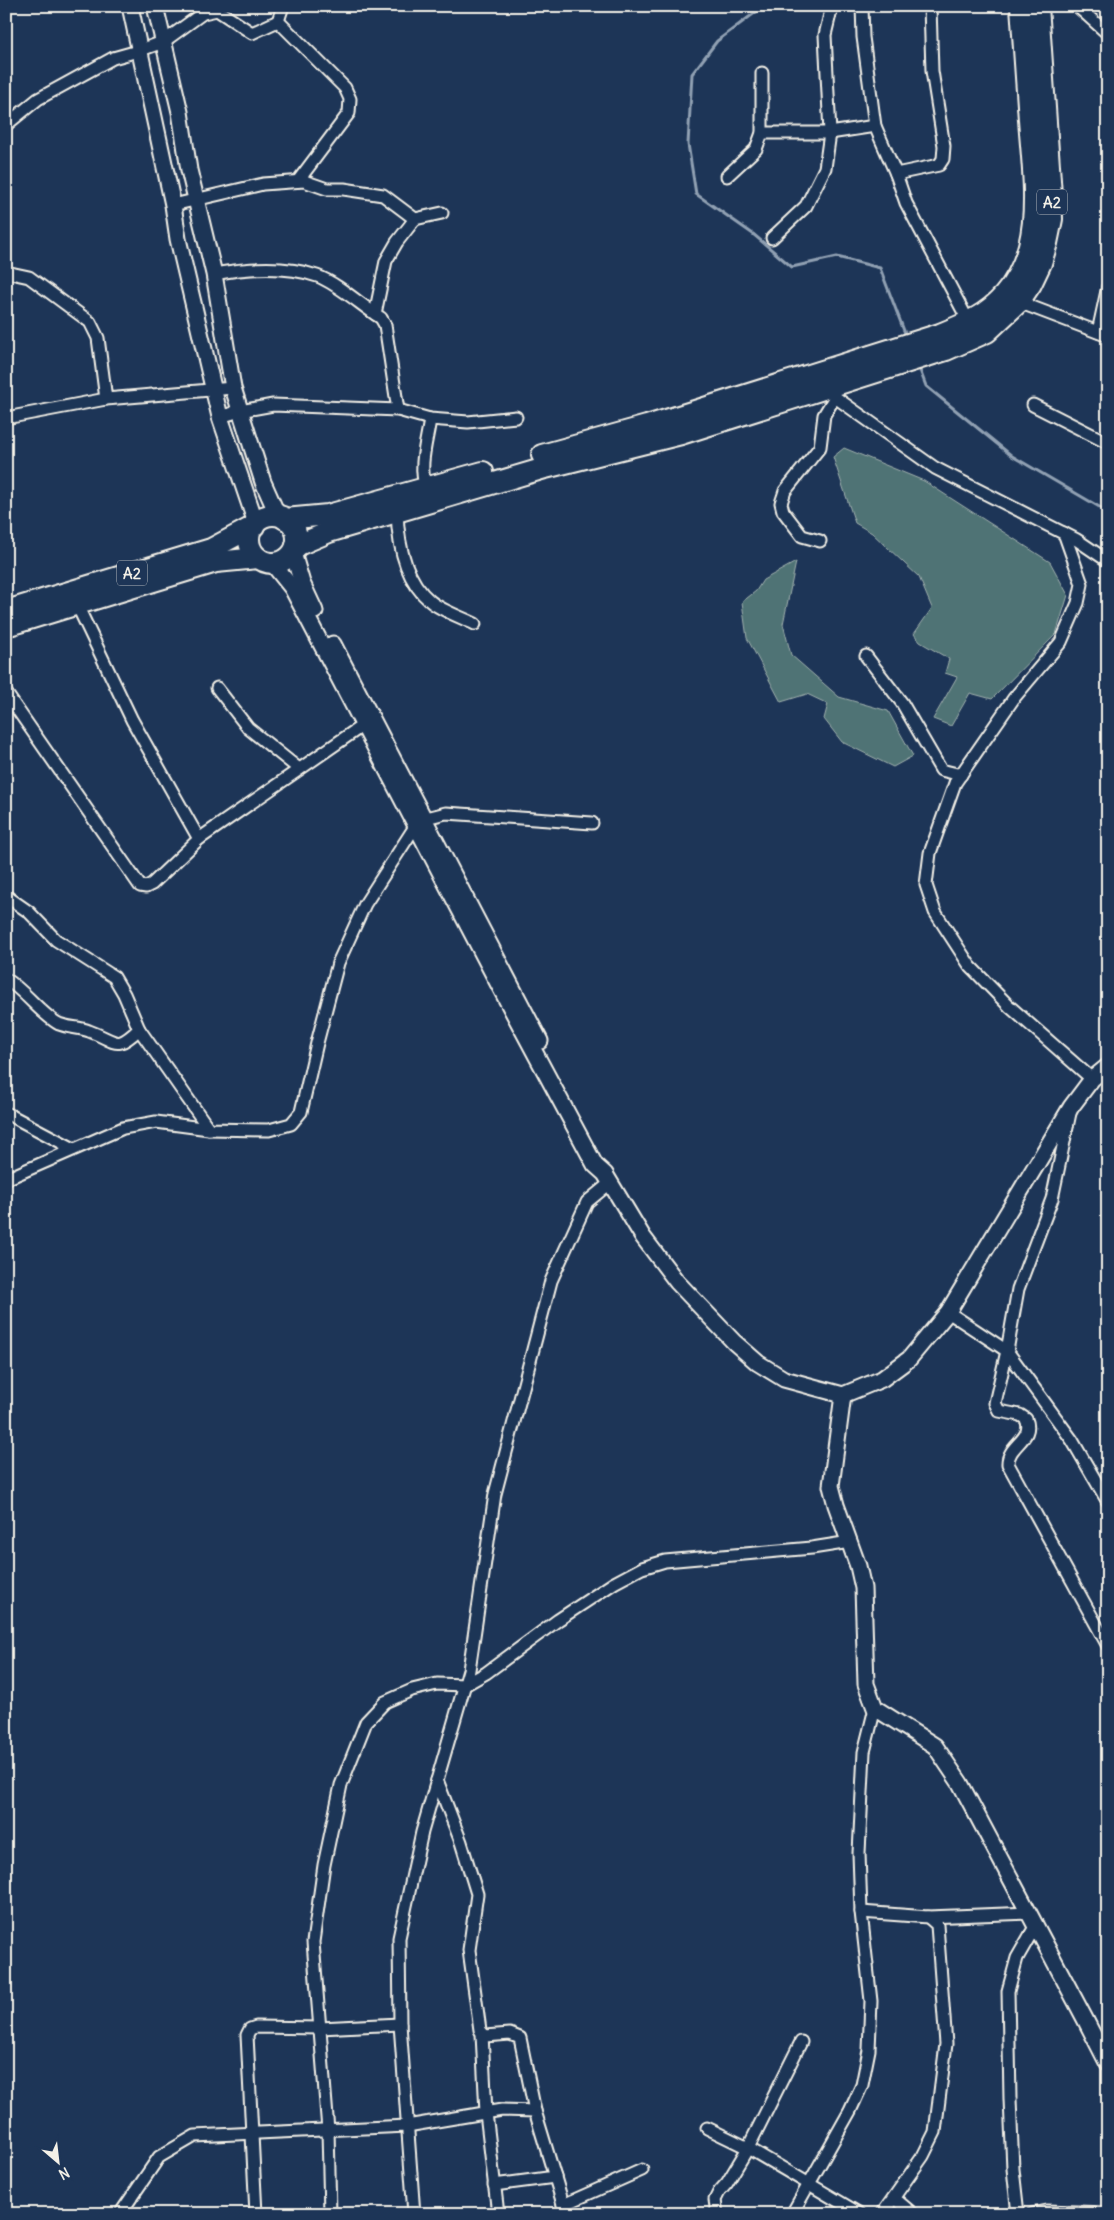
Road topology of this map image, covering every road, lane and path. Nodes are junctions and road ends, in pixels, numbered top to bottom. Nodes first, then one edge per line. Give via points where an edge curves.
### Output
1 (130, 6) edge
2 (155, 6) edge
3 (284, 6) edge
4 (832, 6) edge
5 (862, 6) edge
6 (930, 6) edge
7 (1021, 6) edge
8 (1038, 6) edge
9 (1077, 6) edge
10 (278, 21) junction
11 (1108, 34) edge
12 (163, 42) junction
13 (138, 52) junction
14 (762, 74) dead end
15 (6, 125) edge
16 (875, 126) junction
17 (762, 133) junction
18 (830, 133) junction
19 (896, 174) junction
20 (727, 176) dead end
21 (298, 181) junction
22 (197, 200) junction
23 (173, 205) junction
24 (442, 213) dead end
25 (415, 219) junction
26 (772, 238) dead end
27 (6, 272) edge
28 (214, 274) junction
29 (1108, 286) edge
30 (1012, 299) junction
31 (375, 314) junction
32 (973, 330) junction
33 (1103, 334) edge
34 (831, 384) junction
35 (233, 388) junction
36 (214, 390) junction
37 (106, 399) junction
38 (1033, 405) dead end
39 (398, 410) junction
40 (240, 411) junction
41 (220, 417) junction
42 (516, 417) dead end
43 (6, 418) edge
44 (430, 418) junction
45 (1108, 443) edge
46 (542, 462) junction
47 (426, 488) junction
48 (397, 512) junction
49 (282, 517) junction
50 (255, 524) junction
51 (1064, 533) junction
52 (820, 541) dead end
53 (294, 549) junction
54 (265, 560) junction
55 (1108, 561) edge
56 (77, 605) junction
57 (6, 611) edge
58 (475, 624) dead end
59 (6, 626) edge
60 (866, 656) dead end
61 (217, 688) dead end
62 (6, 693) edge
63 (368, 722) junction
64 (299, 769) junction
65 (961, 775) junction
66 (421, 822) junction
67 (592, 823) dead end
68 (199, 839) junction
69 (6, 896) edge
70 (6, 980) edge
71 (139, 1029) junction
72 (1108, 1066) edge
73 (1092, 1079) junction
74 (1071, 1107) junction
75 (6, 1114) edge
76 (209, 1129) junction
77 (74, 1149) junction
78 (6, 1179) edge
79 (607, 1179) junction
80 (948, 1312) junction
81 (1007, 1352) junction
82 (843, 1395) junction
83 (1108, 1502) edge
84 (850, 1542) junction
85 (1108, 1646) edge
86 (464, 1685) junction
87 (875, 1708) junction
88 (437, 1780) junction
89 (861, 1912) junction
90 (928, 1917) junction
91 (1032, 1919) junction
92 (400, 2024) junction
93 (320, 2028) junction
94 (482, 2034) junction
95 (801, 2042) dead end
96 (1108, 2064) edge
97 (535, 2111) junction
98 (486, 2113) junction
99 (407, 2126) junction
100 (708, 2128) dead end
101 (328, 2130) junction
102 (252, 2134) junction
103 (748, 2148) junction
104 (642, 2170) dead end
105 (554, 2177) junction
106 (809, 2184) junction
107 (494, 2185) junction
108 (894, 2198) junction
109 (564, 2210) edge
110 (1108, 2212) edge
111 (120, 2214) edge
112 (256, 2214) edge
113 (330, 2214) edge
114 (414, 2214) edge
115 (498, 2214) edge
116 (717, 2214) edge
117 (792, 2214) edge
118 (860, 2214) edge
119 (882, 2214) edge
120 (913, 2214) edge
121 (1018, 2214) edge
122 (1032, 2214) edge

1 - 13 street
2 - 12 street
3 - 10 street
4 - 18 street via 825,34
5 - 16 street
6 - 19 street via 932,71 944,146 943,159 939,165
7 - 30 highway, A2 via 1035,205 1030,243
8 - 30 highway, A2 via 1052,220 1041,263 1031,284
9 - 11 street
10 - 12 street via 252,33 217,10 203,13
10 - 21 street via 345,88 350,99 349,113
12 - 13 street
12 - 22 street
13 - 15 street via 113,58 38,99
13 - 23 street
14 - 17 street
16 - 18 street
16 - 19 street
17 - 18 street
17 - 20 street via 756,149
18 - 26 street via 825,168 806,206
19 - 32 street via 906,203
21 - 22 street via 263,184
21 - 25 street via 327,189 383,195
22 - 23 street
22 - 28 street
23 - 36 street
24 - 25 street
25 - 31 street via 386,261
27 - 37 street via 29,277 90,322 98,338
28 - 31 street via 234,270 282,269 317,276
28 - 35 street
29 - 33 street
30 - 32 highway, A2 via 982,316
30 - 33 street
31 - 39 street via 385,325
32 - 34 highway, A2 via 879,362
34 - 46 highway, A2 via 647,426 586,450
34 - 51 street via 935,468
34 - 52 street via 820,447 785,491 781,503 802,536
35 - 36 street
35 - 40 street
36 - 37 street
36 - 41 street
37 - 43 street
38 - 45 street
39 - 40 street via 273,405
39 - 44 street
40 - 41 street
40 - 49 street via 263,482
41 - 50 street
42 - 44 street via 468,422
44 - 47 street via 422,462
46 - 47 highway, A2
46 - 48 highway, A2
47 - 49 highway, A2 via 328,515
48 - 53 highway, A2 via 314,537
48 - 58 street via 398,537 413,580 430,601
49 - 50 highway, A2 via 263,518
49 - 53 highway via 296,530
50 - 54 highway via 249,536 250,544
50 - 57 highway, A2 via 211,549
51 - 55 street
51 - 65 street via 1082,584 1078,604 1061,642 1014,698
53 - 54 highway, A2 via 280,562
53 - 63 street via 308,598
54 - 56 highway, A2 via 216,562
54 - 63 street via 292,588
56 - 59 highway, A2
56 - 68 street via 132,720
60 - 65 street via 902,703 941,770
61 - 64 street via 248,728
62 - 68 street via 140,886 152,884
63 - 64 street
63 - 66 street
64 - 68 street
65 - 73 street via 955,783 930,853 926,885 935,912 970,966 1009,1006
66 - 67 street via 446,813
66 - 76 street via 365,904 338,964 301,1112 291,1124 269,1130
66 - 79 street via 595,1164
69 - 71 street via 29,912 56,940 114,977
70 - 71 street via 57,1023 88,1030 117,1043 125,1042
71 - 76 street
72 - 73 street
73 - 74 street
74 - 80 street
74 - 81 street via 1052,1199 1018,1289
75 - 77 street
76 - 77 street via 156,1122 123,1128
77 - 78 street
79 - 82 street via 677,1282 734,1342 784,1380
79 - 86 street via 587,1202 551,1281 495,1494 469,1670
80 - 81 street
80 - 82 street via 909,1360 882,1379
81 - 83 street via 1072,1440
81 - 85 street via 996,1408 999,1412 1020,1415 1026,1419 1028,1429 1022,1442 1011,1450 1008,1464
82 - 84 street via 831,1486
84 - 86 street via 666,1562 642,1568 566,1614 486,1673
84 - 87 street via 863,1588 866,1684
86 - 88 street
86 - 93 street via 437,1684 412,1690 385,1702 366,1722 341,1785 324,1865 313,1942
87 - 89 street via 864,1752 859,1853
87 - 91 street via 935,1746 960,1782
88 - 92 street via 399,1938
88 - 94 street via 477,1894 469,1950
89 - 90 street
89 - 106 street via 871,2001 869,2050 862,2085
90 - 91 street
90 - 108 street via 937,1925 946,2044 939,2105 935,2132
91 - 96 street
91 - 121 street via 1008,1992 1013,2169
92 - 93 street
92 - 99 street
93 - 101 street
93 - 102 street via 250,2028 247,2034
94 - 97 street via 510,2034 520,2038
94 - 98 street
95 - 103 street
97 - 98 street
97 - 105 street
98 - 99 street
98 - 107 street
99 - 101 street
99 - 114 street
100 - 103 street
101 - 102 street
101 - 113 street
102 - 111 street via 195,2136 158,2157
102 - 112 street
103 - 106 street
103 - 116 street via 715,2200
104 - 109 street
105 - 107 street
105 - 109 street
106 - 117 street
106 - 118 street
107 - 115 street
108 - 119 street
108 - 120 street
110 - 122 street via 1046,2211

